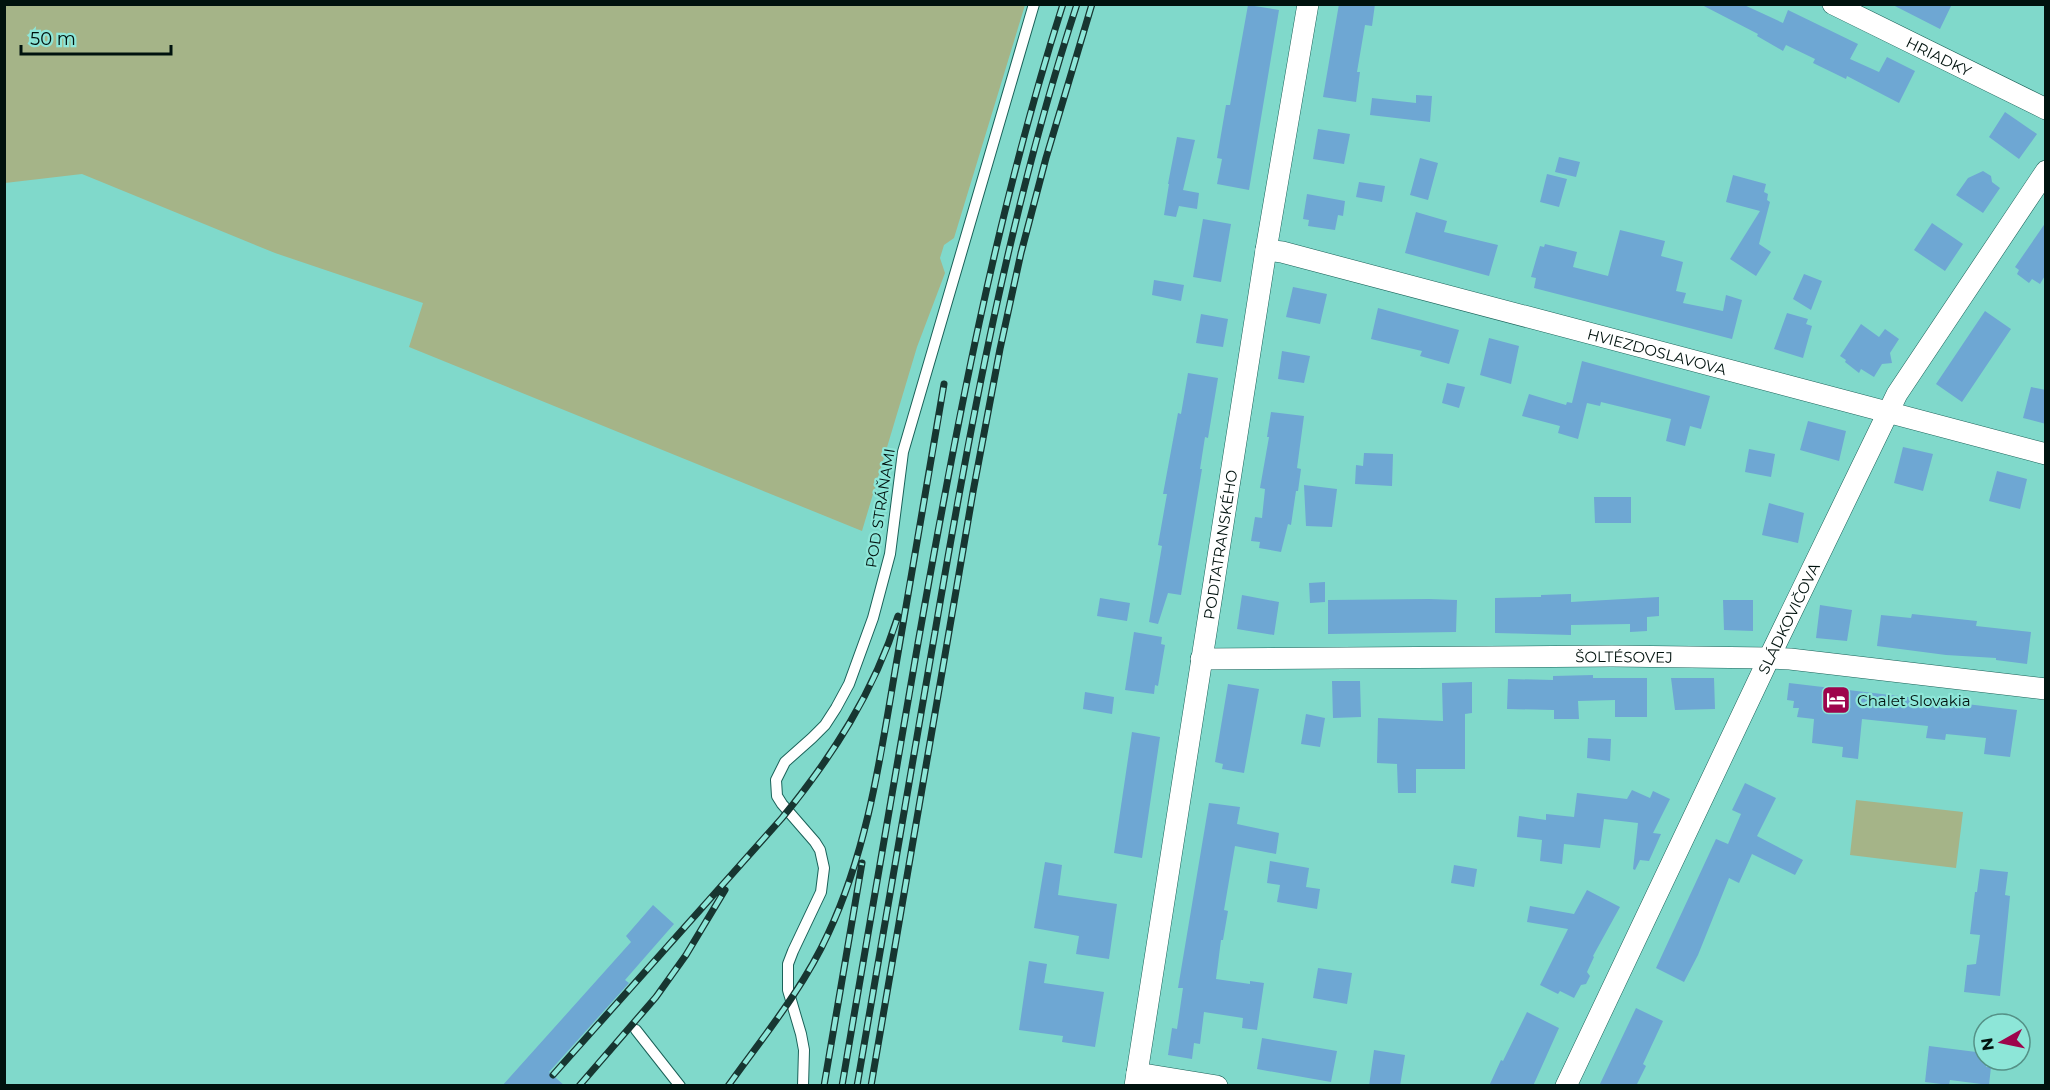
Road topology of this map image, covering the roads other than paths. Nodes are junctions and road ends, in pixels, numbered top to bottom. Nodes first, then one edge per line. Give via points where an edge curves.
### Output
1 (1034, 4) edge
2 (1308, 4) edge
3 (1833, 4) edge
4 (2046, 109) edge
5 (2046, 171) edge
6 (1266, 250) junction
7 (1889, 413) junction
8 (2046, 454) edge
9 (1201, 658) junction
10 (1769, 658) junction
11 (2046, 689) edge
12 (636, 1030) dead end
13 (1136, 1079) edge
14 (680, 1086) edge
15 (802, 1086) edge
16 (1217, 1086) edge
17 (1566, 1086) edge

1 - 15 lane, POD STRÁŇAMI via 903,452 890,554 873,618 836,708 825,725 785,762 776,780 777,796 815,842 824,868 821,892 793,951 787,976 804,1050
2 - 6 street, PODTATRANSKÉHO
3 - 4 street, HRIADKY
5 - 7 street, SLÁDKOVIČOVA via 1897,394
6 - 7 street, HVIEZDOSLAVOVA
6 - 9 street, PODTATRANSKÉHO
7 - 8 street, HVIEZDOSLAVOVA
7 - 10 street, SLÁDKOVIČOVA
9 - 10 street, ŠOLTÉSOVEJ
9 - 13 street, PODTATRANSKÉHO
10 - 11 street, ŠOLTÉSOVEJ
10 - 17 street, SLÁDKOVIČOVA
12 - 14 lane
13 - 16 street

